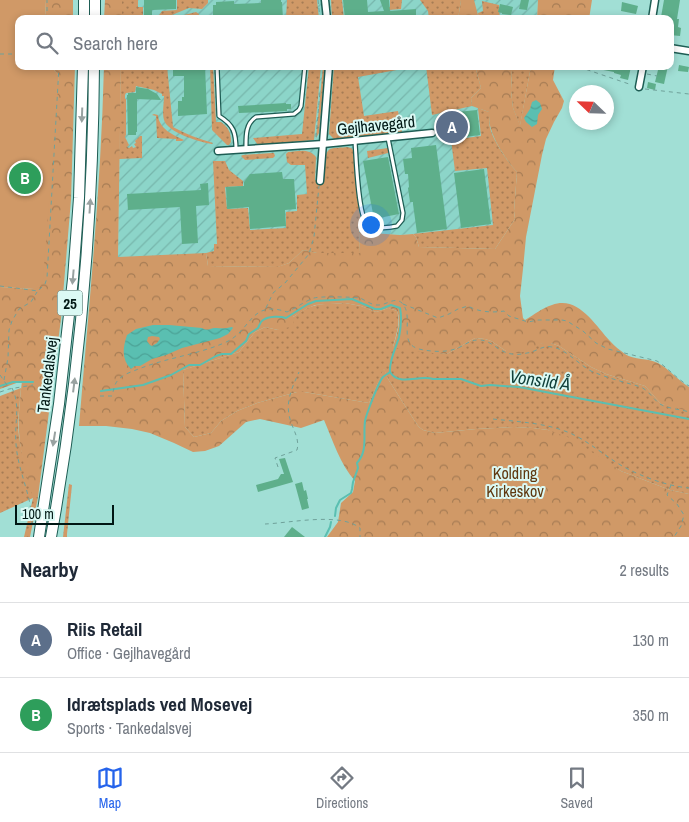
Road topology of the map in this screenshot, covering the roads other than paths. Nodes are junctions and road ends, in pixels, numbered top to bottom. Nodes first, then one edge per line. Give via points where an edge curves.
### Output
1 (84, 0) edge
2 (95, 0) edge
3 (325, 0) edge
4 (655, 0) edge
5 (84, 15) edge
6 (95, 15) edge
7 (327, 15) edge
8 (653, 15) edge
9 (674, 49) edge
10 (689, 51) edge
11 (83, 70) edge
12 (94, 70) edge
13 (216, 70) edge
14 (305, 70) edge
15 (329, 70) edge
16 (642, 70) edge
17 (639, 87) road end
18 (432, 133) dead end
19 (388, 137) junction
20 (355, 141) junction
21 (323, 144) junction
22 (246, 149) junction
23 (236, 150) junction
24 (218, 151) dead end
25 (320, 181) road end
26 (39, 534) edge
27 (51, 537) edge

1 - 5 highway
2 - 6 highway
3 - 7 street
4 - 8 street
9 - 10 street
11 -> 26 highway, Tankedalsvej / 25 via 73,280 60,404
27 -> 12 highway, Tankedalsvej / 25 via 74,385 83,295 92,164
13 - 23 lane via 219,116 232,125
14 - 22 lane via 302,106 294,114 252,120
15 - 21 street, Gejlhavegård
16 - 17 street
18 - 19 street, Gejlhavegård
19 - 20 street, Gejlhavegård
19 - 20 lane via 404,214 397,226 390,228 364,221
20 - 21 street, Gejlhavegård
21 - 22 street, Gejlhavegård
21 - 25 street, Gejlhavegård
22 - 23 street, Gejlhavegård
23 - 24 street, Gejlhavegård

